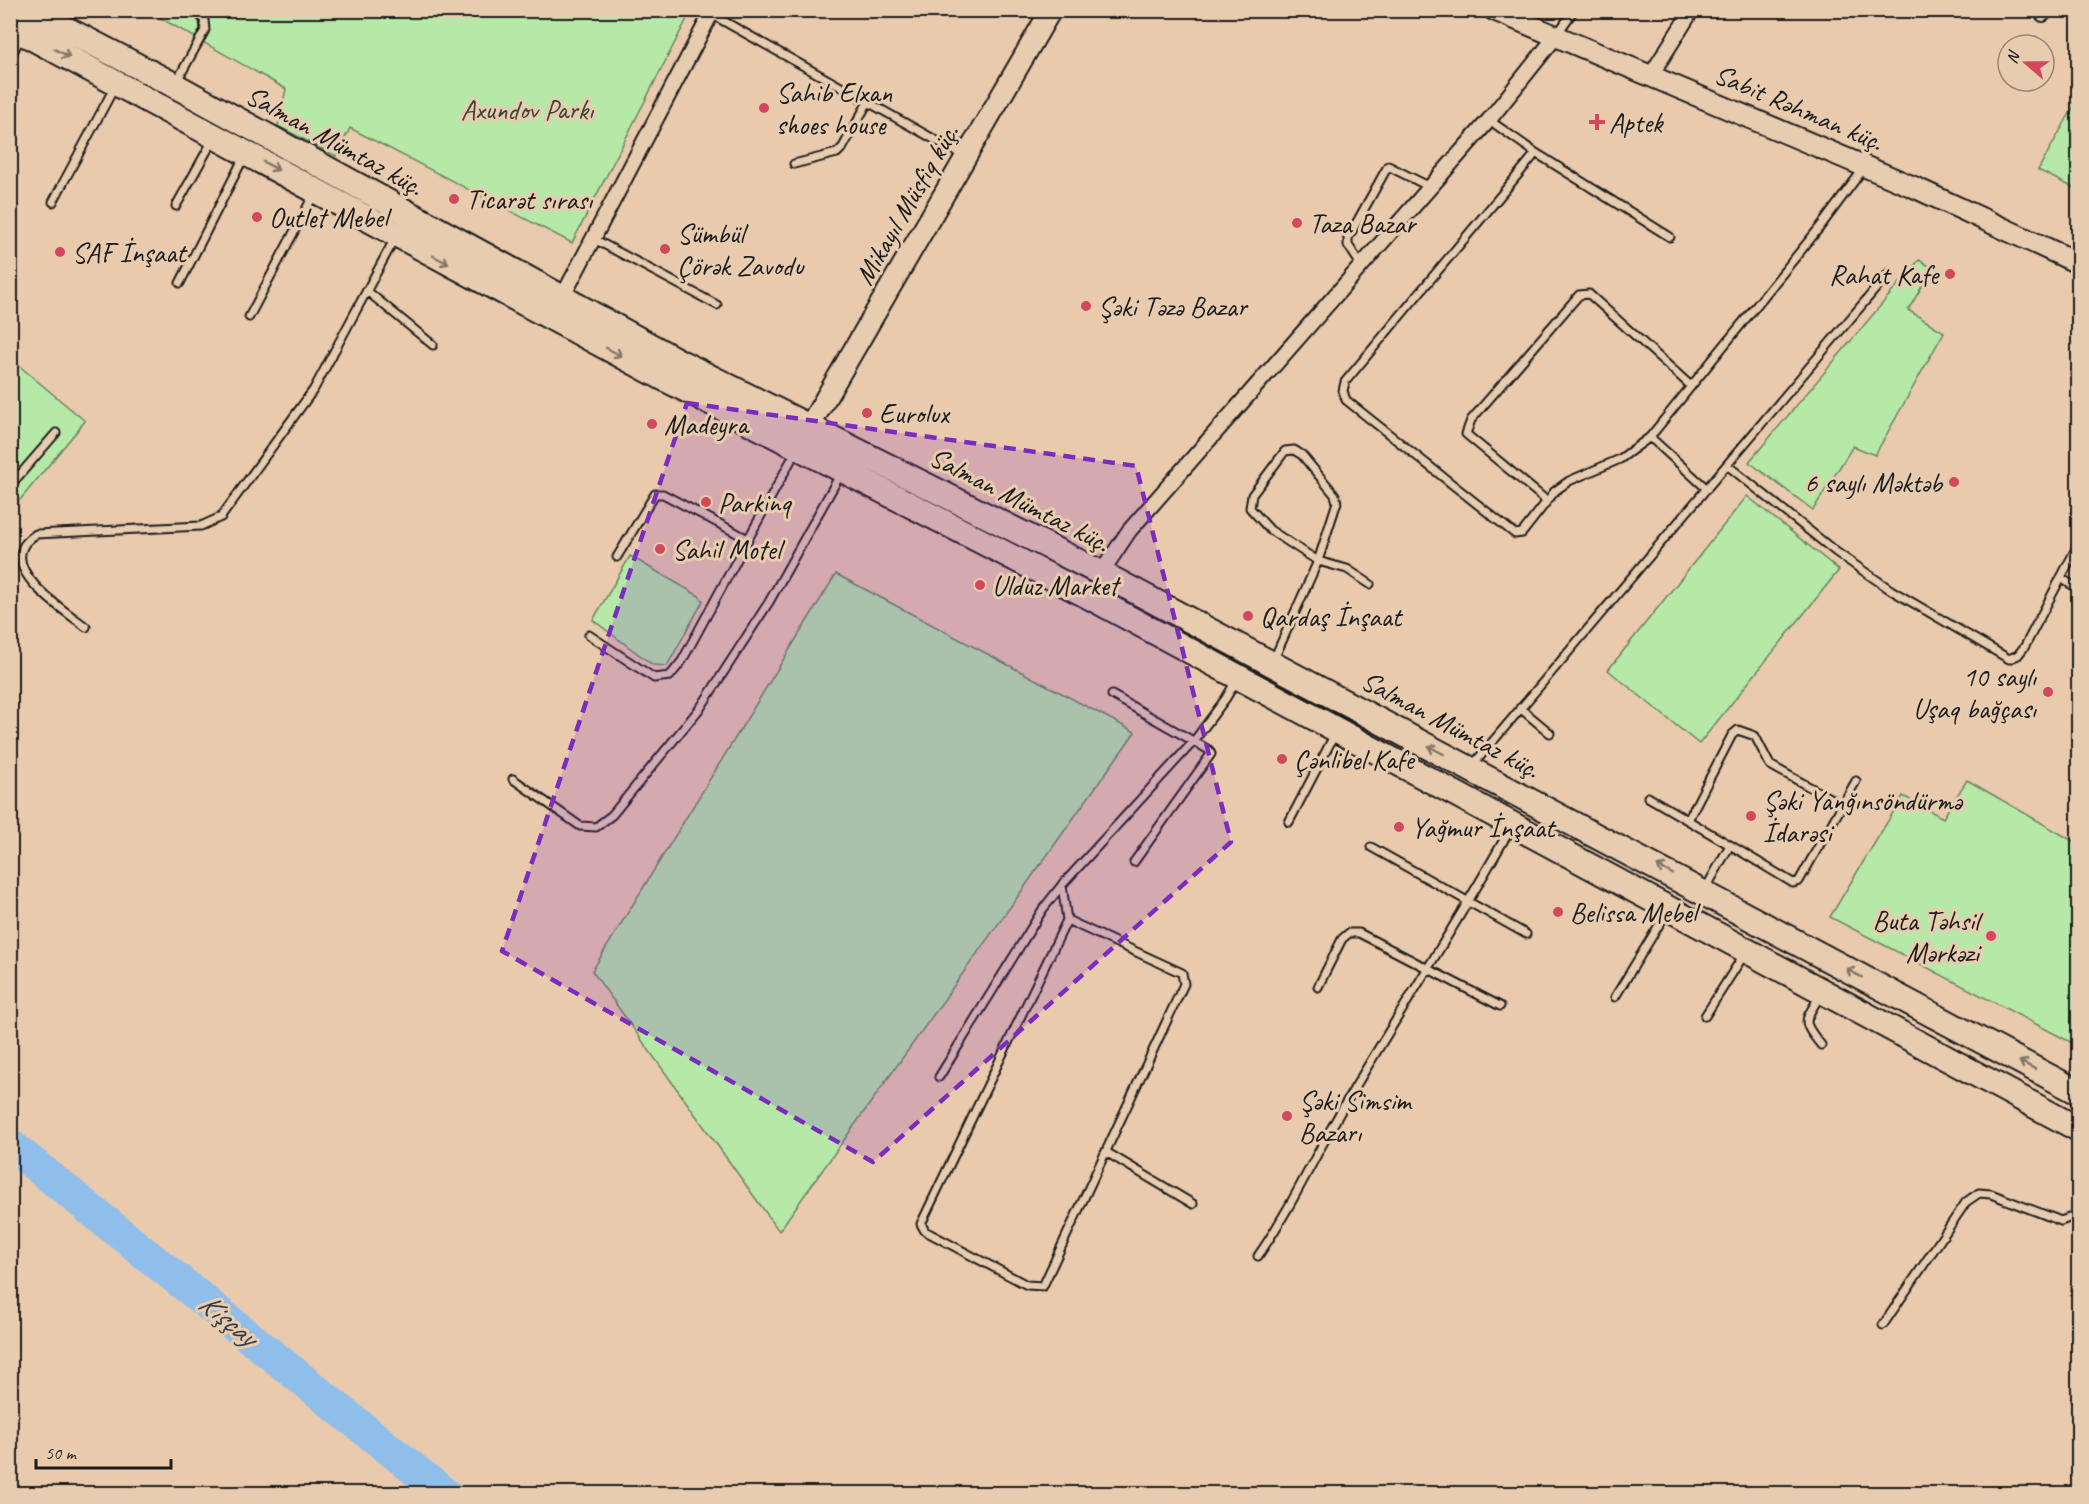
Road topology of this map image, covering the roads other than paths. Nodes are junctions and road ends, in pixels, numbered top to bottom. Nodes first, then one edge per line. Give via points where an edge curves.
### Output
1 (196, 10) edge
2 (1051, 10) edge
3 (1494, 10) edge
4 (1574, 10) edge
5 (1692, 10) edge
6 (712, 12) edge
7 (21, 23) edge
8 (1557, 36) junction
9 (10, 57) edge
10 (152, 74) junction
11 (1651, 75) junction
12 (117, 82) junction
13 (174, 86) junction
14 (140, 95) junction
15 (868, 102) junction
16 (1489, 120) junction
17 (216, 135) junction
18 (247, 153) junction
19 (1536, 153) junction
20 (966, 157) junction
21 (794, 164) dead end
22 (1866, 166) junction
23 (322, 180) junction
24 (1430, 187) junction
25 (53, 202) dead end
26 (176, 206) dead end
27 (396, 236) junction
28 (1670, 237) dead end
29 (594, 239) junction
30 (2079, 263) edge
31 (1362, 265) junction
32 (1889, 273) dead end
33 (180, 283) dead end
34 (367, 291) junction
35 (717, 305) dead end
36 (556, 308) junction
37 (249, 317) dead end
38 (433, 345) dead end
39 (1691, 386) junction
40 (809, 427) junction
41 (56, 434) dead end
42 (1650, 437) junction
43 (797, 448) junction
44 (1727, 465) junction
45 (843, 471) junction
46 (10, 486) edge
47 (1707, 489) junction
48 (1547, 501) junction
49 (748, 539) junction
50 (2079, 545) edge
51 (617, 557) dead end
52 (1318, 561) junction
53 (1101, 573) junction
54 (2061, 578) junction
55 (1371, 584) dead end
56 (2079, 590) edge
57 (86, 627) dead end
58 (589, 634) dead end
59 (1251, 653) junction
60 (1272, 664) junction
61 (1238, 677) junction
62 (1326, 692) junction
63 (1112, 695) dead end
64 (1520, 708) junction
65 (1311, 716) junction
66 (1337, 730) junction
67 (1550, 733) dead end
68 (1194, 741) junction
69 (1470, 768) junction
70 (513, 779) dead end
71 (1856, 781) dead end
72 (1648, 797) dead end
73 (1842, 805) junction
74 (1688, 820) junction
75 (1288, 822) dead end
76 (1513, 824) junction
77 (1730, 845) junction
78 (1371, 847) dead end
79 (1134, 862) dead end
80 (1062, 885) junction
81 (1704, 891) junction
82 (1470, 901) junction
83 (1680, 913) junction
84 (1067, 920) junction
85 (1526, 934) dead end
86 (1747, 950) junction
87 (1318, 987) dead end
88 (1822, 992) junction
89 (1615, 997) dead end
90 (1500, 1006) dead end
91 (1705, 1016) dead end
92 (1821, 1045) dead end
93 (939, 1077) dead end
94 (2079, 1092) edge
95 (2079, 1129) edge
96 (1106, 1152) junction
97 (1193, 1204) dead end
98 (2079, 1208) edge
99 (1258, 1256) dead end
100 (1883, 1326) dead end

1 - 13 lane via 204,20 205,30
2 - 20 main road, Mikayıl Müsfiq küç.
3 - 8 main road, Sabit Rəhman küç.
4 - 8 lane
5 - 11 street
6 - 15 lane
6 - 29 street
7 - 9 lane
7 - 10 highway, Salman Mümtaz küç.
7 -> 12 highway
8 - 11 main road, Sabit Rəhman küç.
8 - 16 street
10 - 13 highway, Salman Mümtaz küç.
10 - 14 highway
11 - 22 main road, Sabit Rəhman küç.
12 - 14 highway
12 - 25 lane
13 - 23 highway, Salman Mümtaz küç.
14 - 17 highway
15 - 20 lane
15 - 21 lane via 837,153
16 - 19 lane
16 - 24 street
17 - 18 highway
17 - 26 lane
18 -> 23 highway
18 - 33 lane
19 - 28 lane
19 - 48 lane via 1345,382 1343,391 1346,400 1509,531 1522,533
20 - 40 main road, Mikayıl Müsfiq küç.
22 - 30 main road, Sabit Rəhman küç.
22 - 39 lane
23 - 27 highway
23 - 36 highway, Salman Mümtaz küç.
23 - 37 lane
24 - 31 street
24 - 31 lane via 1388,166 1348,238 1348,245
27 - 34 lane
27 -> 36 highway
29 - 35 lane
29 - 36 street
31 - 53 street via 1129,531
32 - 44 lane
34 - 38 lane
34 - 57 lane via 314,388 221,517 201,526 36,534 22,547 21,563 28,580
36 - 40 highway, Salman Mümtaz küç.
36 -> 43 highway
39 - 42 lane
39 - 48 lane via 1589,294 1579,295 1471,420 1466,434
40 - 53 highway, Salman Mümtaz küç.
41 - 46 lane
42 - 47 lane
42 - 48 lane via 1620,459 1569,481
43 - 45 highway
43 - 49 lane
44 - 47 lane
44 - 54 lane via 1836,552 2000,656 2009,659 2018,655
45 - 61 highway
45 - 70 lane via 769,602 701,707 612,814 596,827 580,826
47 - 64 lane
49 - 51 lane via 655,494
49 - 58 lane via 682,661 670,676 654,678
50 - 54 lane
52 - 52 lane via 1270,531 1250,508 1252,495 1285,451 1294,450 1302,455 1335,495 1337,502
52 - 55 lane via 1347,569
52 - 60 lane
53 - 59 highway, Salman Mümtaz küç.
54 - 56 lane
59 - 60 highway, Salman Mümtaz küç.
59 - 61 highway
60 - 62 highway, Salman Mümtaz küç.
61 - 65 highway
61 - 68 lane
62 - 65 highway
69 -> 62 highway, Salman Mümtaz küç.
63 - 68 lane
64 - 67 lane
64 - 69 lane
65 - 66 highway
66 - 75 lane
66 - 76 highway
68 - 79 lane via 1209,750 1209,759
68 - 80 lane
81 -> 69 highway, Salman Mümtaz küç.
71 - 73 lane
72 - 74 lane
73 - 74 lane via 1770,765 1755,736 1738,730
73 - 77 lane via 1799,881 1793,882
74 - 77 lane
76 - 82 lane
76 - 83 highway
77 - 81 lane
78 - 82 lane
80 - 84 lane
80 - 93 lane via 1043,909
81 - 83 highway
94 -> 81 highway, Salman Mümtaz küç.
82 - 85 lane
82 - 99 lane via 1349,1096 1284,1219
83 - 86 highway
83 - 89 lane
84 - 96 lane via 1182,973 1184,984
84 - 96 lane via 921,1224 925,1231 1028,1285 1043,1286
86 - 88 highway
86 - 91 lane
87 - 90 lane via 1342,939 1349,933 1359,933
88 - 92 lane via 1806,1020 1806,1026
88 - 95 highway
96 - 97 lane
98 - 100 lane via 2074,1216 2061,1221 1979,1193 1966,1202

